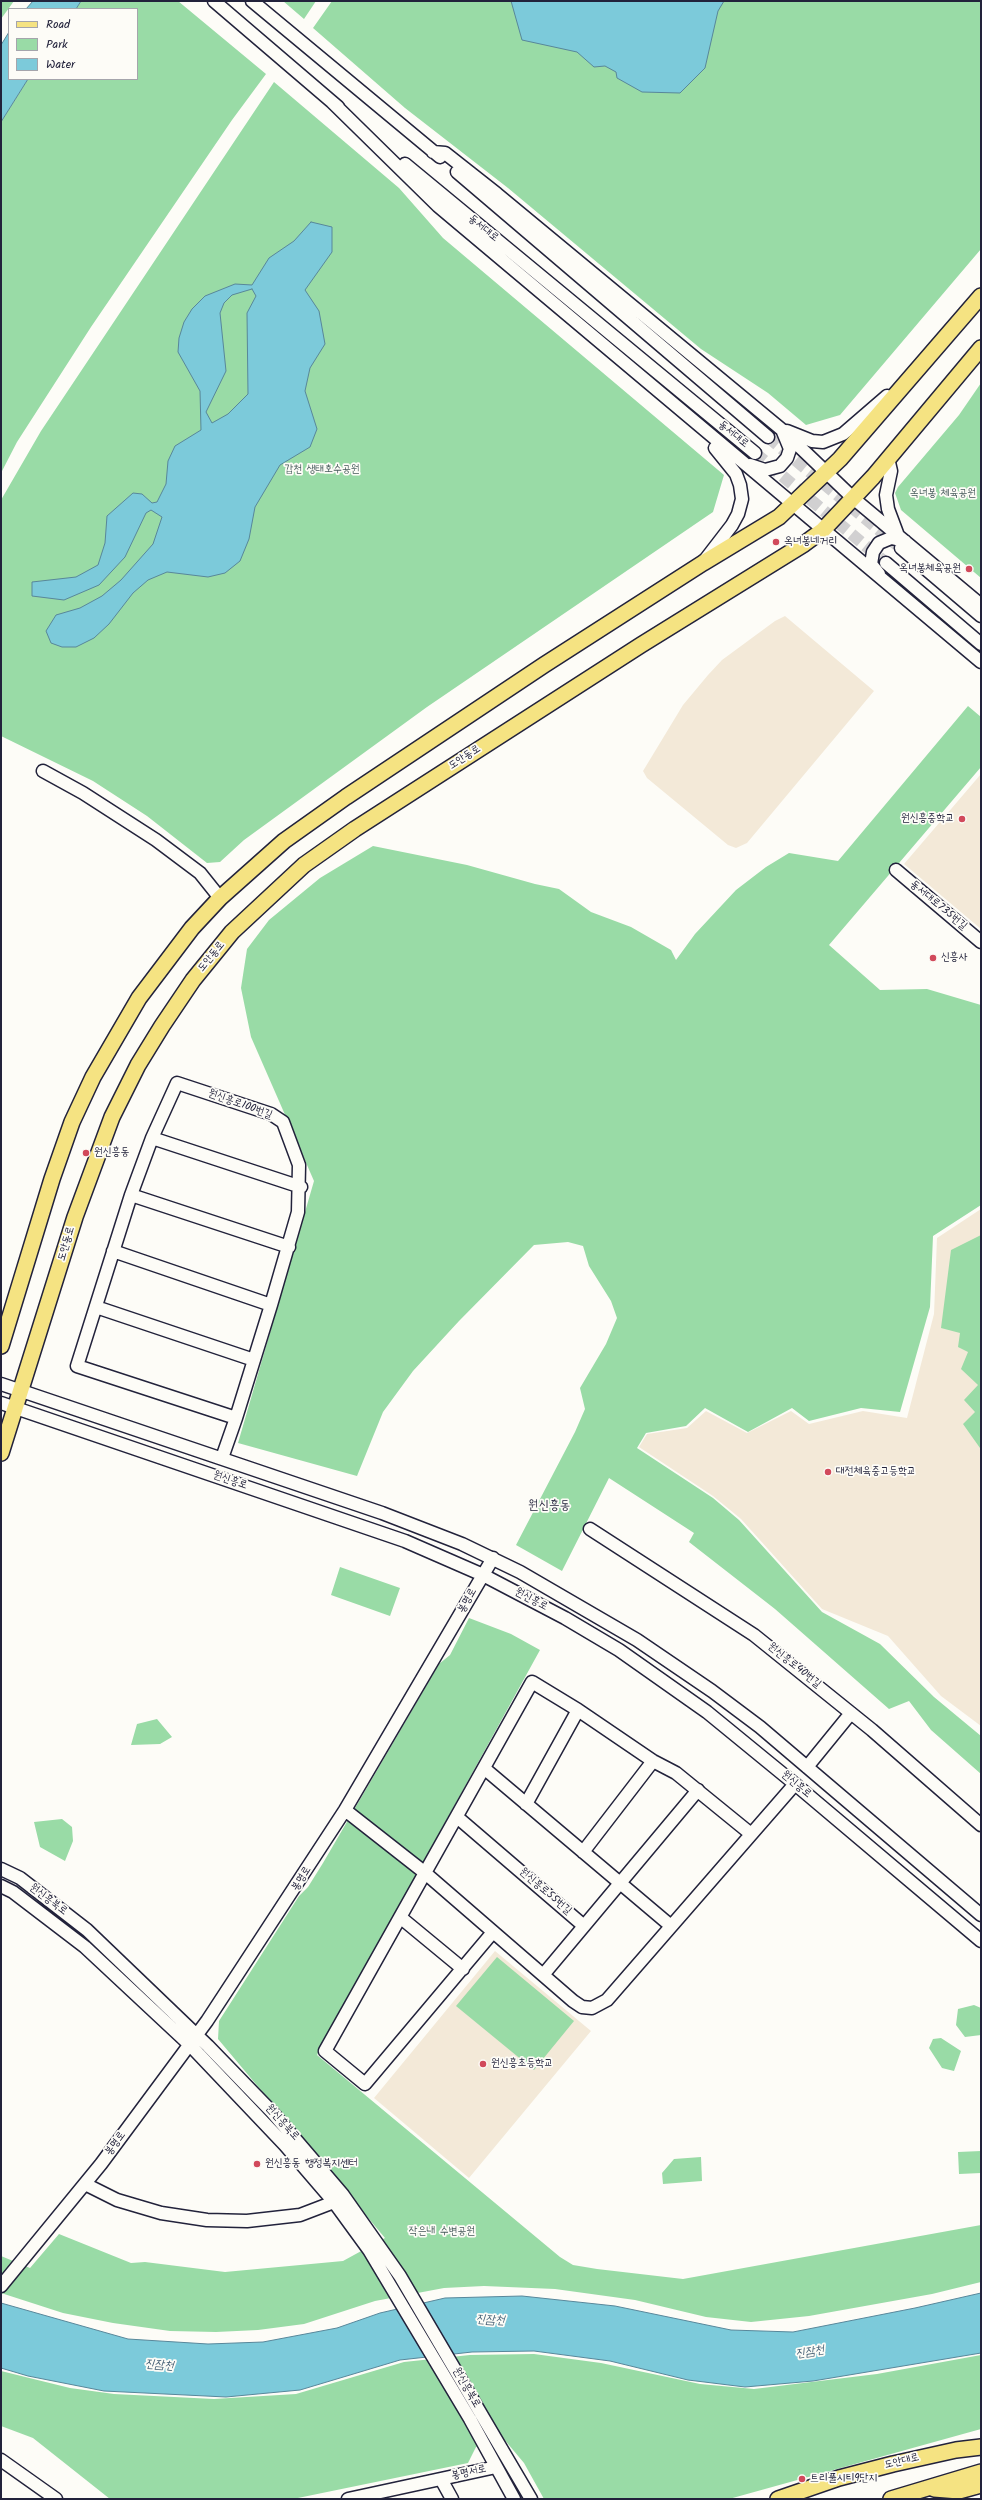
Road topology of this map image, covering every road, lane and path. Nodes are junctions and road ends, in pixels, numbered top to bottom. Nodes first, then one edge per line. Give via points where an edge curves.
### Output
1 (214, 1) edge
2 (252, 1) edge
3 (433, 152) junction
4 (413, 177) junction
5 (981, 296) edge
6 (981, 348) edge
7 (912, 377) junction
8 (692, 421) junction
9 (781, 429) junction
10 (768, 437) tunnel mouth
11 (755, 453) tunnel mouth
12 (888, 458) junction
13 (742, 462) junction
14 (827, 472) junction
15 (853, 498) junction
16 (794, 505) junction
17 (823, 530) junction
18 (897, 534) junction
19 (900, 548) tunnel mouth
20 (914, 548) junction
21 (703, 562) junction
22 (886, 563) tunnel mouth
23 (886, 583) junction
24 (981, 605) edge
25 (981, 616) edge
26 (981, 644) edge
27 (981, 662) edge
28 (43, 771) dead end
29 (896, 870) dead end
30 (220, 898) junction
31 (981, 942) edge
32 (152, 1138) junction
33 (300, 1187) junction
34 (131, 1195) junction
35 (289, 1247) junction
36 (113, 1251) junction
37 (271, 1305) junction
38 (96, 1307) junction
39 (1, 1346) edge
40 (254, 1360) junction
41 (1, 1384) edge
42 (22, 1391) junction
43 (1, 1403) edge
44 (16, 1408) junction
45 (236, 1418) junction
46 (1, 1453) edge
47 (222, 1458) junction
48 (590, 1529) dead end
49 (493, 1558) junction
50 (483, 1575) junction
51 (578, 1710) junction
52 (851, 1713) junction
53 (653, 1761) junction
54 (807, 1767) junction
55 (485, 1769) junction
56 (795, 1784) junction
57 (698, 1790) junction
58 (526, 1804) junction
59 (345, 1810) junction
60 (457, 1817) junction
61 (981, 1825) edge
62 (751, 1834) junction
63 (583, 1852) junction
64 (1, 1869) edge
65 (424, 1872) junction
66 (620, 1883) junction
67 (1, 1886) edge
68 (981, 1915) edge
69 (400, 1917) junction
70 (584, 1926) junction
71 (671, 1926) junction
72 (493, 1932) junction
73 (981, 1941) edge
74 (463, 1969) junction
75 (543, 1975) junction
76 (193, 2040) junction
77 (85, 2184) junction
78 (334, 2202) junction
79 (1, 2286) edge
80 (981, 2437) edge
81 (981, 2447) edge
82 (956, 2450) junction
83 (1, 2460) edge
84 (496, 2467) junction
85 (981, 2472) edge
86 (441, 2479) junction
87 (981, 2485) edge
88 (923, 2489) junction
89 (380, 2496) edge
90 (56, 2499) edge
91 (348, 2499) edge
92 (452, 2499) edge
93 (514, 2499) edge
94 (531, 2499) edge
95 (778, 2499) edge
96 (891, 2499) edge

1 - 4 street via 332,102
2 - 3 street, 동서대로
3 - 9 street via 445,153 497,194
3 - 10 street, 동서대로
4 - 8 street via 438,206
4 - 11 street, 동서대로
5 - 7 main road
6 - 12 main road, 도안동로
7 - 9 street via 843,434 823,442 812,441
7 - 14 main road
8 - 13 street
8 - 21 street via 736,474 741,492 738,514
9 - 13 street via 790,449 780,466 765,470
9 - 14 street
12 - 15 main road, 도안동로
12 - 18 street via 891,470 886,494 888,509
13 - 16 street
14 - 15 street
14 - 16 main road
15 - 17 main road, 도안동로
15 - 18 street
16 - 17 street
16 - 21 main road via 779,517
17 - 23 street
17 - 42 main road, 도안동로 via 355,829 304,865 232,932 193,980 162,1026 138,1065 112,1117 76,1217
18 - 20 street
19 - 25 street
20 - 23 street via 903,540 891,538 879,543 872,552 871,564
20 - 24 street
21 - 30 main road via 346,797 284,841
22 - 26 street
23 - 27 street
28 - 30 street via 89,796 156,840 200,873
29 - 31 street, 동서대로735번길
30 - 39 main road via 192,928 139,998 90,1084 72,1122 52,1179
32 - 33 street
32 - 33 street, 원신흥로100번길 via 178,1083 271,1114 283,1122 300,1165
32 - 34 street
33 - 35 street, 원신흥로100번길 via 298,1212
34 - 35 street
34 - 36 street
35 - 37 street, 원신흥로100번길
36 - 37 street
36 - 38 street
37 - 40 street, 원신흥로100번길
38 - 40 street
38 - 45 street via 77,1366
40 - 45 street, 원신흥로100번길
41 - 42 street, 원신흥로
42 - 44 main road, 도안동로
42 - 47 street, 원신흥로
43 - 44 street, 원신흥로
44 - 46 main road, 도안동로
44 - 50 street, 원신흥로 via 405,1541
45 - 47 street, 원신흥로100번길
47 - 49 street, 원신흥로 via 382,1513
48 - 52 street, 원신흥로40번길 via 754,1635
49 - 50 street, 봉명로
49 - 54 street, 원신흥로 via 637,1640 718,1695
50 - 56 street, 원신흥로 via 619,1650 707,1712
50 - 59 street, 봉명로
51 - 53 street
51 - 55 street via 532,1682
51 - 58 street
52 - 54 street
52 - 61 street, 원신흥로40번길
53 - 57 street via 676,1773
53 - 63 street
54 - 68 street, 원신흥로
55 - 58 street
55 - 60 street
56 - 62 street
56 - 73 street, 원신흥로
57 - 62 street
57 - 66 street
58 - 63 street
59 - 65 street
59 - 76 street, 봉명로 via 295,1891
60 - 65 street
60 - 70 street, 원신흥로55번길
62 - 71 street
63 - 66 street
64 - 76 street, 원신흥북로 via 20,1878 87,1930
65 - 69 street
65 - 72 street
66 - 70 street
66 - 71 street
67 - 76 street, 원신흥북로 via 13,1892 86,1947
69 - 74 street
69 - 74 street via 325,2051 365,2084
70 - 75 street
71 - 75 street via 600,2006 582,2007
72 - 74 street
72 - 75 street
76 - 77 street, 봉명로
76 - 78 street, 원신흥북로
76 - 94 street, 원신흥북로 via 272,2112 338,2189 379,2244
77 - 78 street via 124,2202 160,2213 206,2220 247,2221 300,2215
77 - 79 street, 봉명로
78 - 84 street, 원신흥북로 via 369,2250
80 - 82 main road
81 - 82 main road, 도안대로
82 - 95 main road, 도안대로 via 839,2478
83 - 90 street
84 - 86 street, 봉명서로
84 - 93 street, 원신흥북로
85 - 88 main road
86 - 89 street, 봉명서로
86 - 92 street, 봉명서로
87 - 88 main road via 959,2491
88 - 96 main road
89 - 91 street, 봉명서로

